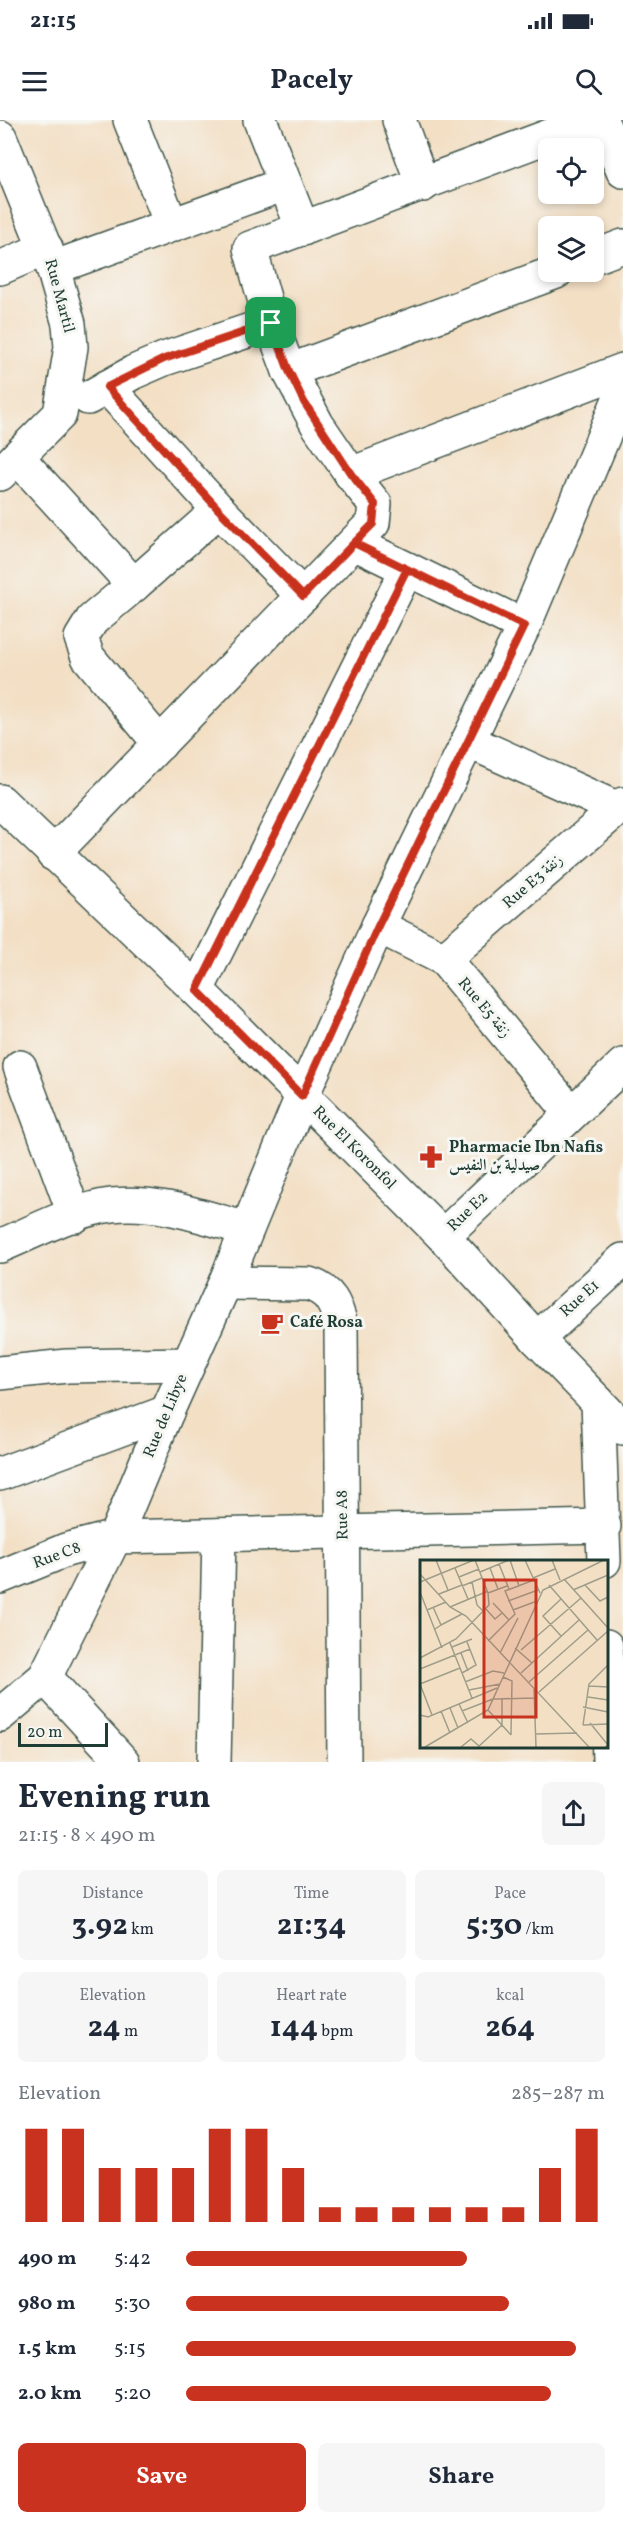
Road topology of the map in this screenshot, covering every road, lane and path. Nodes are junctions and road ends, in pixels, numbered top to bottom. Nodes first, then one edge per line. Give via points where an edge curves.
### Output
1 (130, 120) edge
2 (260, 120) edge
3 (399, 120) edge
4 (592, 120) edge
5 (601, 120) edge
6 (0, 137) edge
7 (623, 171) edge
8 (285, 184) junction
9 (423, 185) junction
10 (171, 224) junction
11 (303, 229) junction
12 (623, 246) edge
13 (604, 253) edge
14 (49, 258) junction
15 (0, 268) edge
16 (538, 279) edge
17 (271, 323) junction
18 (623, 370) edge
19 (289, 371) junction
20 (107, 387) junction
21 (623, 390) edge
22 (60, 414) junction
23 (9, 465) edge
24 (351, 474) junction
25 (219, 510) junction
26 (354, 543) junction
27 (407, 569) junction
28 (134, 585) junction
29 (303, 596) junction
30 (524, 626) junction
31 (468, 741) junction
32 (160, 744) junction
33 (0, 801) edge
34 (620, 806) edge
35 (53, 854) junction
36 (378, 926) junction
37 (444, 959) junction
38 (197, 990) junction
39 (623, 1065) edge
40 (20, 1066) dead end
41 (302, 1096) junction
42 (572, 1113) junction
43 (75, 1216) junction
44 (247, 1229) junction
45 (443, 1236) junction
46 (0, 1246) edge
47 (623, 1260) edge
48 (225, 1283) junction
49 (537, 1339) junction
50 (188, 1364) junction
51 (0, 1372) edge
52 (598, 1402) junction
53 (167, 1412) junction
54 (623, 1428) edge
55 (0, 1474) edge
56 (604, 1526) junction
57 (344, 1533) junction
58 (219, 1535) junction
59 (115, 1537) junction
60 (604, 1560) edge
61 (0, 1577) edge
62 (45, 1677) junction
63 (0, 1715) edge
64 (608, 1723) edge
65 (123, 1762) edge
66 (214, 1762) edge
67 (344, 1762) edge
68 (609, 1762) edge

1 - 10 street
2 - 8 street
3 - 9 street
4 - 9 street
5 - 7 street
6 - 14 street, Rue Martil
8 - 10 street
8 - 11 street
9 - 11 street
10 - 14 street
11 - 17 street via 250,248
12 - 13 street
14 - 15 street
14 - 22 street, Rue Martil via 69,324 71,347
16 - 19 street
17 - 19 street
17 - 20 street via 164,359
18 - 24 street
19 - 24 street via 317,424
20 - 22 street
20 - 25 street
21 - 30 street, Rue de Libye
22 - 23 street
23 - 28 street
24 - 26 street via 371,496 376,513 373,524
25 - 28 street
25 - 29 street
26 - 27 street
26 - 29 street
27 - 30 street
27 - 38 street
28 - 32 street via 92,620 81,638 88,657
29 - 32 street
30 - 31 street, Rue de Libye
31 - 34 street
31 - 36 street, Rue de Libye
32 - 35 street
33 - 35 street, Rue El Koronfol
34 - 37 street, Rue E3 زنقة
35 - 38 street, Rue El Koronfol
36 - 37 street, Rue E5 زنقة
36 - 41 street, Rue de Libye
37 - 42 street, Rue E5 زنقة
38 - 41 street, Rue El Koronfol
39 - 42 street, Rue E2
40 - 43 street
41 - 44 street, Rue de Libye
41 - 45 street, Rue El Koronfol
42 - 45 street, Rue E2
43 - 44 street via 110,1205 137,1204 171,1208
43 - 46 street
44 - 48 street, Rue de Libye
45 - 49 street, Rue El Koronfol
47 - 49 street, Rue E1
48 - 50 street, Rue de Libye
48 - 57 street, Rue A8 via 309,1284 320,1287 336,1306 341,1325
49 - 52 street, Rue El Koronfol
50 - 51 street via 67,1366
50 - 53 street, Rue de Libye
52 - 54 street, Rue El Koronfol
52 - 56 street
53 - 55 street
53 - 59 street, Rue de Libye
56 - 57 street, Rue C8
56 - 60 street
57 - 58 street, Rue C8
57 - 67 street, Rue A8
58 - 59 street, Rue C8
58 - 66 street
59 - 61 street, Rue C8 via 66,1550
59 - 62 street, Rue de Libye
62 - 63 street, Rue de Libye
62 - 65 street
64 - 68 street

